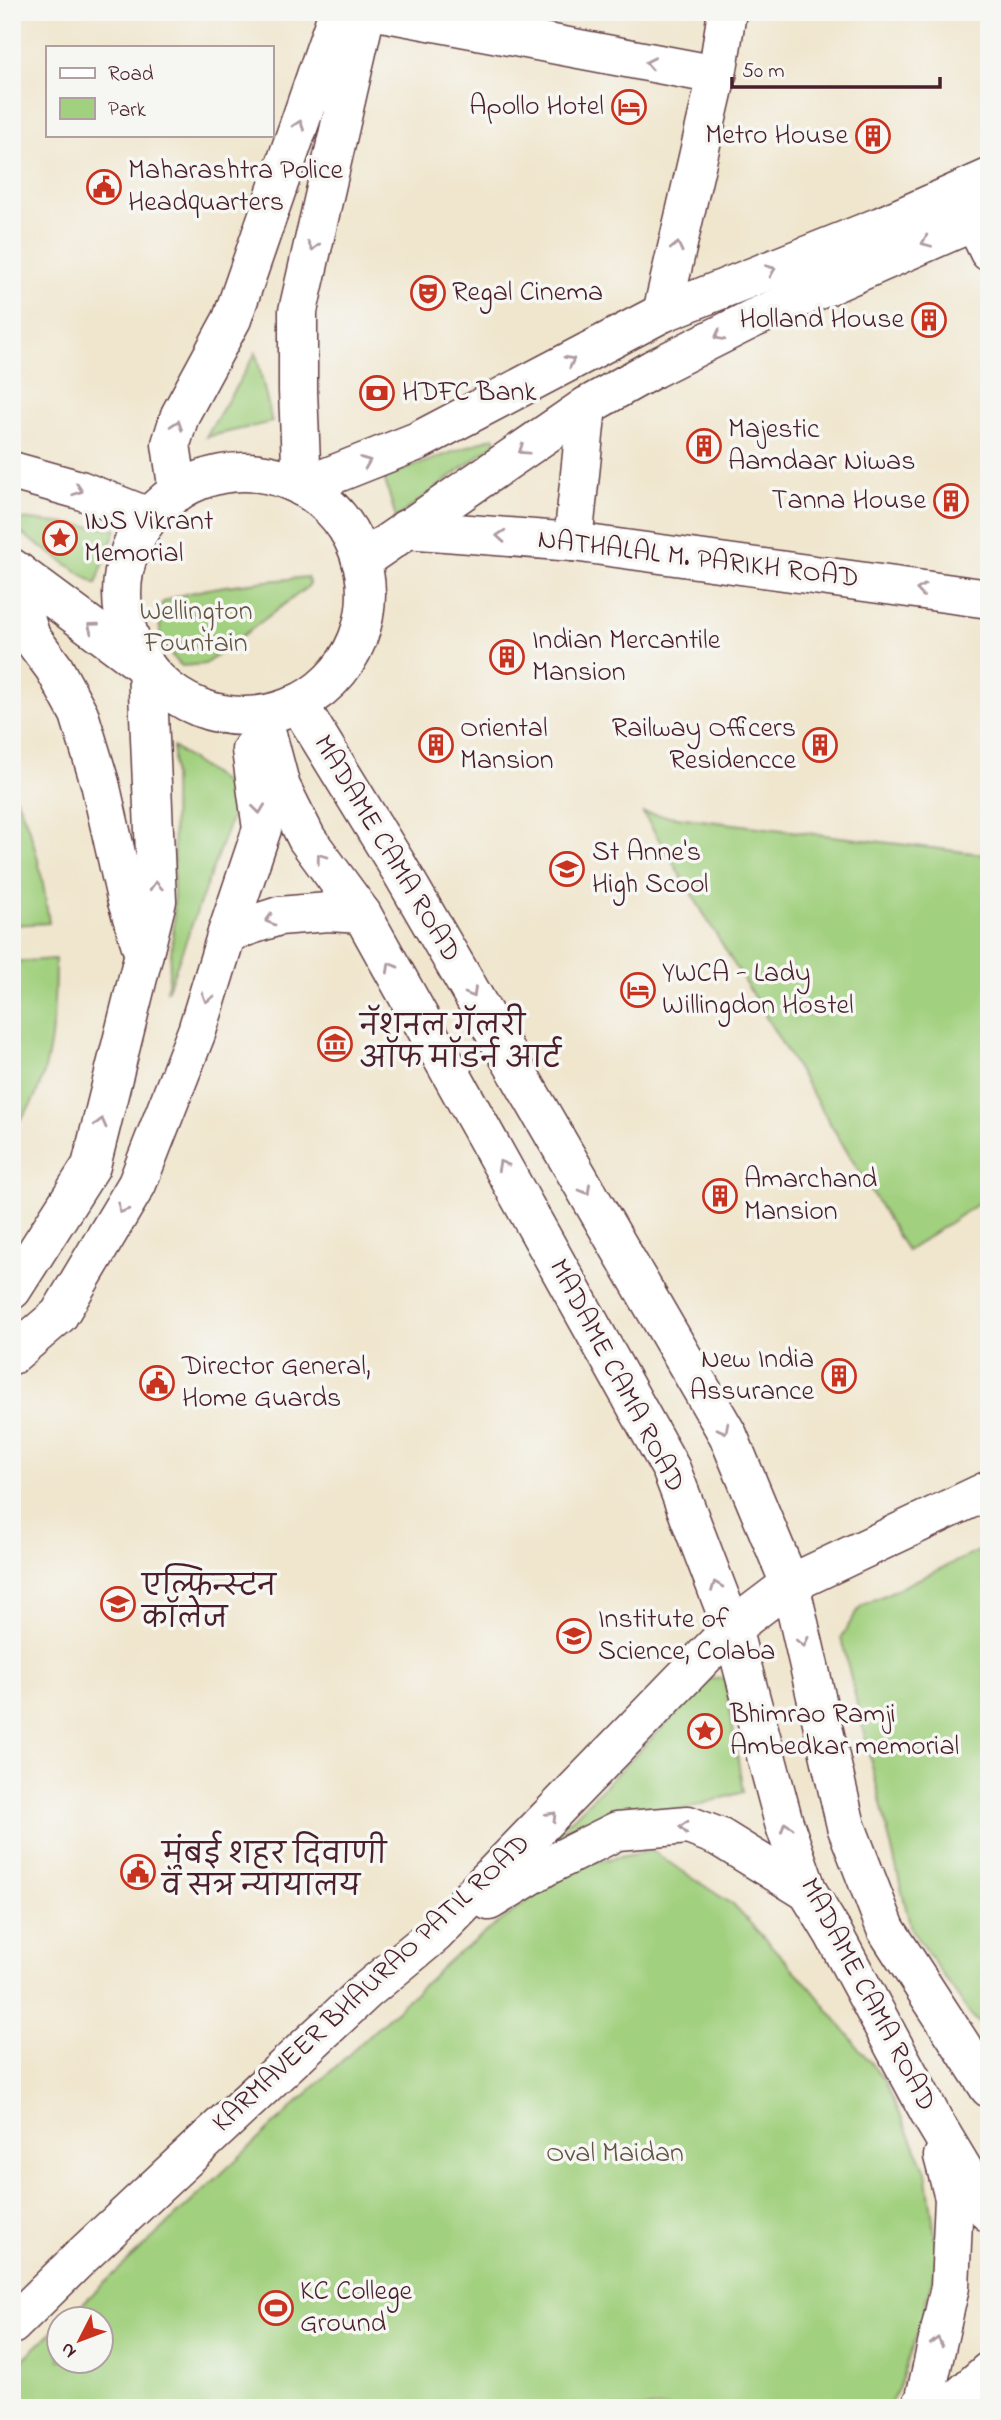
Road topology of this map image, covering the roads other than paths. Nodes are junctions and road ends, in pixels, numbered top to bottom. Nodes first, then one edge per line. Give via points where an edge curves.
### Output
1 (338, 12) edge
2 (366, 12) edge
3 (382, 12) edge
4 (727, 12) edge
5 (718, 75) junction
6 (989, 178) edge
7 (984, 229) edge
8 (662, 313) junction
9 (587, 406) junction
10 (12, 471) edge
11 (302, 487) junction
12 (178, 492) junction
13 (149, 517) junction
14 (406, 529) junction
15 (573, 542) junction
16 (362, 561) junction
17 (15, 570) edge
18 (989, 599) edge
19 (147, 668) junction
20 (298, 703) junction
21 (254, 716) junction
22 (362, 914) junction
23 (227, 933) junction
24 (144, 952) junction
25 (12, 1290) edge
26 (12, 1355) edge
27 (989, 1490) edge
28 (790, 1584) junction
29 (732, 1628) junction
30 (808, 1892) junction
31 (435, 1934) junction
32 (989, 2088) edge
33 (934, 2121) junction
34 (989, 2213) edge
35 (12, 2325) edge
36 (989, 2371) edge
37 (920, 2408) edge
38 (947, 2408) edge

12 -> 1 main road via 171,444 180,415 232,319
2 -> 11 main road via 298,311
5 -> 3 main road
4 - 5 main road
8 -> 5 main road
8 -> 6 main road
7 -> 9 main road via 752,319
11 -> 8 main road via 418,441
9 -> 14 main road
9 - 15 main road
10 -> 13 main road via 80,490
11 - 12 main road via 269,474 227,472
11 - 16 main road via 340,518
12 - 13 main road
13 - 19 main road via 131,547 121,588 127,630
15 -> 14 main road, NATHALAL M. PARIKH ROAD
14 - 16 main road
18 -> 15 main road, NATHALAL M. PARIKH ROAD
16 - 20 main road via 367,593 362,631 345,665 318,692
19 -> 17 main road
17 - 24 main road via 31,637 79,714
19 - 21 main road via 174,695 209,712
24 -> 19 main road via 157,901
20 - 21 main road
20 -> 28 main road, MADAME CAMA ROAD via 400,868 728,1435
22 -> 21 main road, MADAME CAMA ROAD via 307,839
21 -> 23 main road via 262,829
22 -> 23 main road via 279,916
29 -> 22 main road, MADAME CAMA ROAD via 671,1469
23 -> 26 main road via 197,1031 137,1184 59,1315
25 -> 24 main road via 91,1166
27 - 28 main road, KARMAVEER BHAURAO PATIL ROAD
28 - 29 main road, KARMAVEER BHAURAO PATIL ROAD
28 -> 32 main road, MADAME CAMA ROAD via 846,1826 886,1929
30 -> 29 main road, MADAME CAMA ROAD
31 -> 29 main road, KARMAVEER BHAURAO PATIL ROAD
30 -> 31 main road via 719,1837 688,1825 617,1831 545,1867
30 - 33 main road, MADAME CAMA ROAD
31 - 35 main road, KARMAVEER BHAURAO PATIL ROAD via 366,1991
33 - 34 main road, MADAME CAMA ROAD
37 -> 33 main road via 950,2287 954,2198
36 - 38 main road

